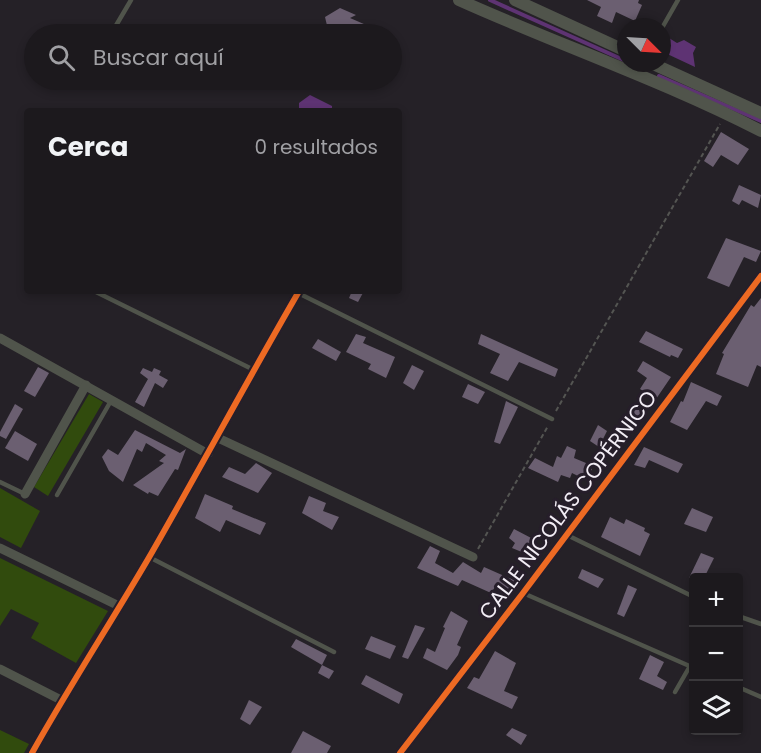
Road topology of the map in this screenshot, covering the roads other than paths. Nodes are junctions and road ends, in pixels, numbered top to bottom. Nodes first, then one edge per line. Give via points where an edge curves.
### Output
1 (131, 0) edge
2 (459, 0) edge
3 (678, 0) edge
4 (523, 2) edge
5 (668, 18) edge
6 (117, 24) edge
7 (617, 47) edge
8 (617, 61) edge
9 (645, 72) edge
10 (671, 72) edge
11 (761, 113) edge
12 (761, 131) edge
13 (761, 276) edge
14 (100, 294) edge
15 (297, 294) edge
16 (300, 294) edge
17 (0, 338) edge
18 (254, 369) junction
19 (86, 385) junction
20 (112, 399) junction
21 (552, 419) road end
22 (218, 438) junction
23 (208, 454) junction
24 (0, 482) edge
25 (25, 494) joint
26 (57, 495) dead end
27 (567, 535) junction
28 (0, 548) edge
29 (149, 557) junction
30 (473, 557) road end
31 (523, 593) junction
32 (689, 595) edge
33 (119, 606) junction
34 (743, 618) edge
35 (761, 624) edge
36 (333, 652) dead end
37 (689, 666) edge
38 (0, 669) edge
39 (689, 671) edge
40 (743, 689) edge
41 (675, 692) dead end
42 (761, 697) edge
43 (61, 700) junction
44 (402, 752) edge
45 (33, 753) edge

1 - 6 lane
2 - 8 street
3 - 5 lane
4 - 7 street
9 - 12 street
10 - 11 street
13 - 27 street, CALLE NICOLÁS COPÉRNICO
14 - 18 lane
15 - 18 street
16 - 21 lane
17 - 19 street
18 - 22 street
19 - 20 street
19 - 25 street
20 - 23 street
20 - 26 lane
22 - 23 street
22 - 30 street
23 - 29 street
24 - 25 lane
27 - 31 street, CALLE NICOLÁS COPÉRNICO
27 - 32 lane
28 - 33 street
29 - 33 street
29 - 36 lane
31 - 37 lane
31 - 44 street, CALLE NICOLÁS COPÉRNICO
33 - 43 street
34 - 35 lane
38 - 43 street
39 - 41 lane
40 - 42 lane
43 - 45 street

